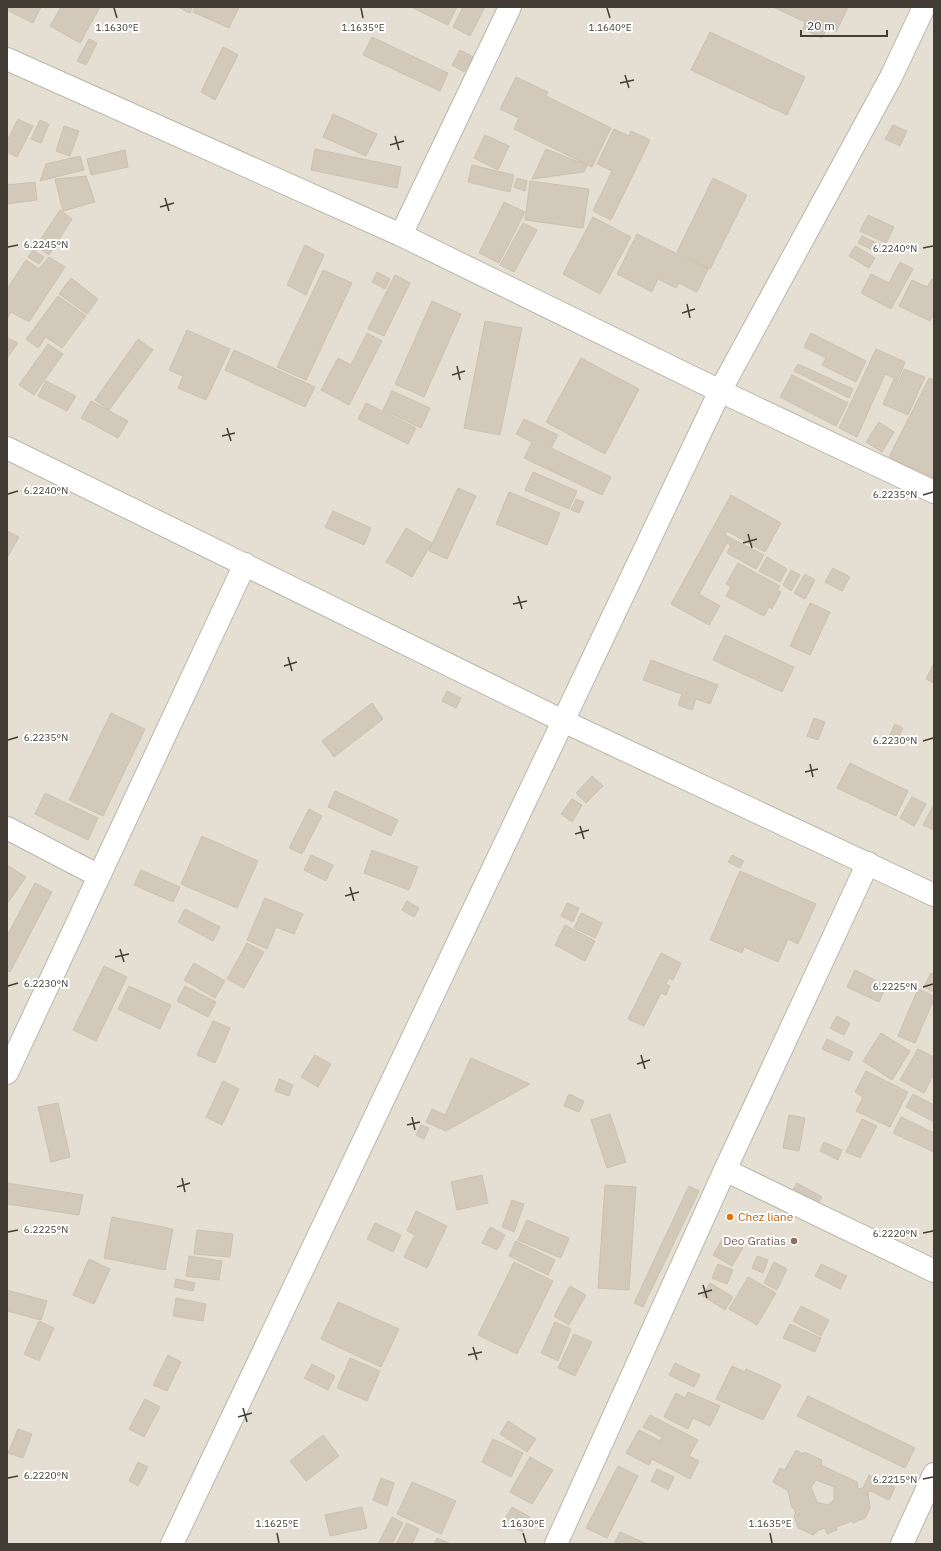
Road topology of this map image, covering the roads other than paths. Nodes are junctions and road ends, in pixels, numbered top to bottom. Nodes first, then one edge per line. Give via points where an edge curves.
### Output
1 (510, 7) edge
2 (924, 7) edge
3 (7, 59) edge
4 (401, 235) junction
5 (720, 391) junction
6 (7, 448) edge
7 (934, 492) edge
8 (245, 564) junction
9 (563, 721) junction
10 (7, 828) edge
11 (868, 863) junction
12 (99, 876) junction
13 (934, 895) edge
14 (7, 1074) edge
15 (726, 1170) junction
16 (934, 1271) edge
17 (934, 1474) edge
18 (172, 1544) edge
19 (556, 1544) edge
20 (902, 1544) edge

1 - 4 street
2 - 5 street via 891,77
3 - 4 street
4 - 5 street
5 - 7 street
5 - 9 street
6 - 8 street
8 - 9 street
8 - 12 street
9 - 11 street
9 - 18 street
10 - 12 street
11 - 13 street
11 - 15 street
12 - 14 street
15 - 16 street
15 - 19 street
17 - 20 street

